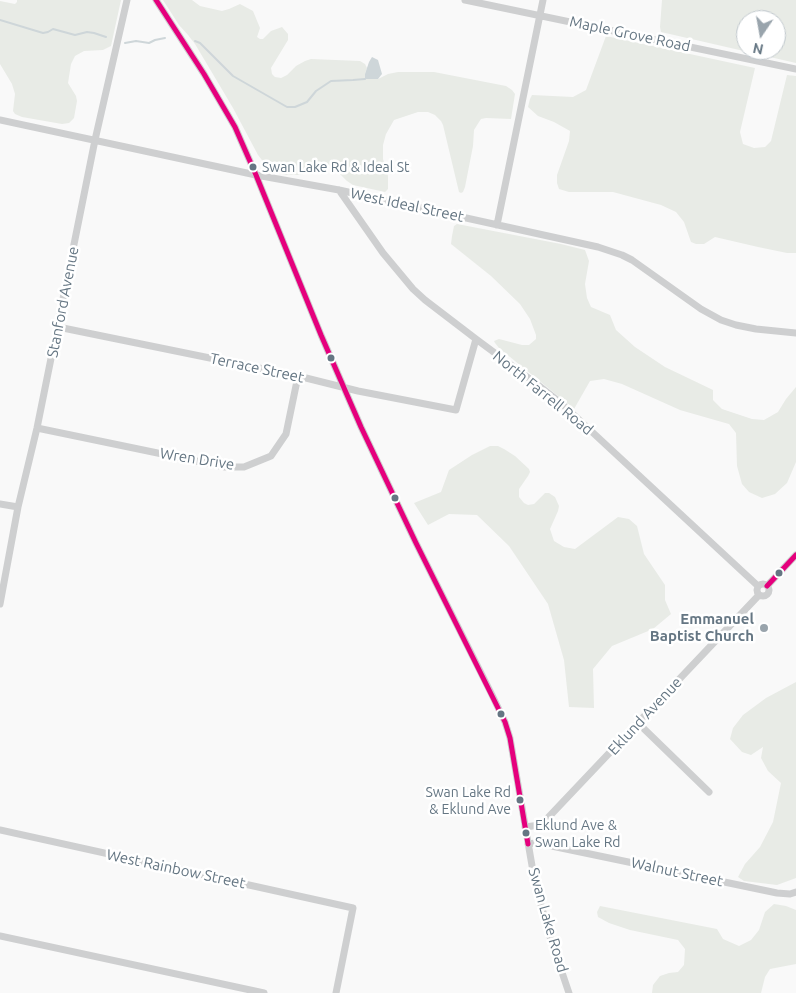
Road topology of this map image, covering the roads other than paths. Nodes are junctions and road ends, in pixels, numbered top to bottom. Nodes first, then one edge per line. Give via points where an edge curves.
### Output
1 (127, 0) edge
2 (156, 0) edge
3 (465, 0) edge
4 (543, 0) edge
5 (540, 16) junction
6 (796, 69) edge
7 (0, 120) edge
8 (96, 140) junction
9 (256, 175) junction
10 (339, 190) junction
11 (497, 225) junction
12 (58, 327) junction
13 (796, 333) edge
14 (476, 340) junction
15 (298, 376) junction
16 (344, 388) junction
17 (37, 428) junction
18 (0, 504) edge
19 (18, 507) junction
20 (796, 555) edge
21 (758, 586) junction
22 (767, 586) junction
23 (759, 595) junction
24 (0, 604) edge
25 (638, 723) junction
26 (709, 792) dead end
27 (526, 827) junction
28 (0, 830) edge
29 (528, 844) junction
30 (796, 892) edge
31 (0, 936) edge
32 (264, 993) edge
33 (336, 993) edge
34 (569, 993) edge

1 - 8 street, Stanford Avenue
2 - 9 street, Swan Lake Road via 231,120
3 - 5 street, Maple Grove Road
4 - 5 street
5 - 6 street, Maple Grove Road
5 - 11 street
7 - 8 street, West Ideal Street
8 - 9 street, West Ideal Street
8 - 12 street, Stanford Avenue
9 - 10 street, West Ideal Street
9 - 16 street, Swan Lake Road
10 - 11 street, West Ideal Street
10 - 14 street, North Farrell Road via 413,289
11 - 13 street, West Ideal Street via 613,251 632,260 721,320 756,329
12 - 15 street, Terrace Street
12 - 17 street, Stanford Avenue
14 - 16 street, Terrace Street via 456,410
14 - 21 street, North Farrell Road via 576,417
15 - 16 street, Terrace Street
15 - 17 street, Wren Drive via 286,434 271,456 244,467 225,467
16 - 27 street, Swan Lake Road via 504,722 510,738
17 - 19 street, Stanford Avenue
18 - 19 street
19 - 24 street, Stanford Avenue
20 - 22 street, Eklund Avenue
21 - 22 street
21 - 23 street
22 - 23 street, Eklund Avenue via 767,594
23 - 25 street, Eklund Avenue
25 - 26 street
25 - 27 street, Eklund Avenue via 540,825
27 - 29 street, Swan Lake Road
28 - 33 street, West Rainbow Street via 353,908
29 - 30 street, Walnut Street via 542,844 776,893
29 - 34 street, Swan Lake Road via 544,917
31 - 32 street

